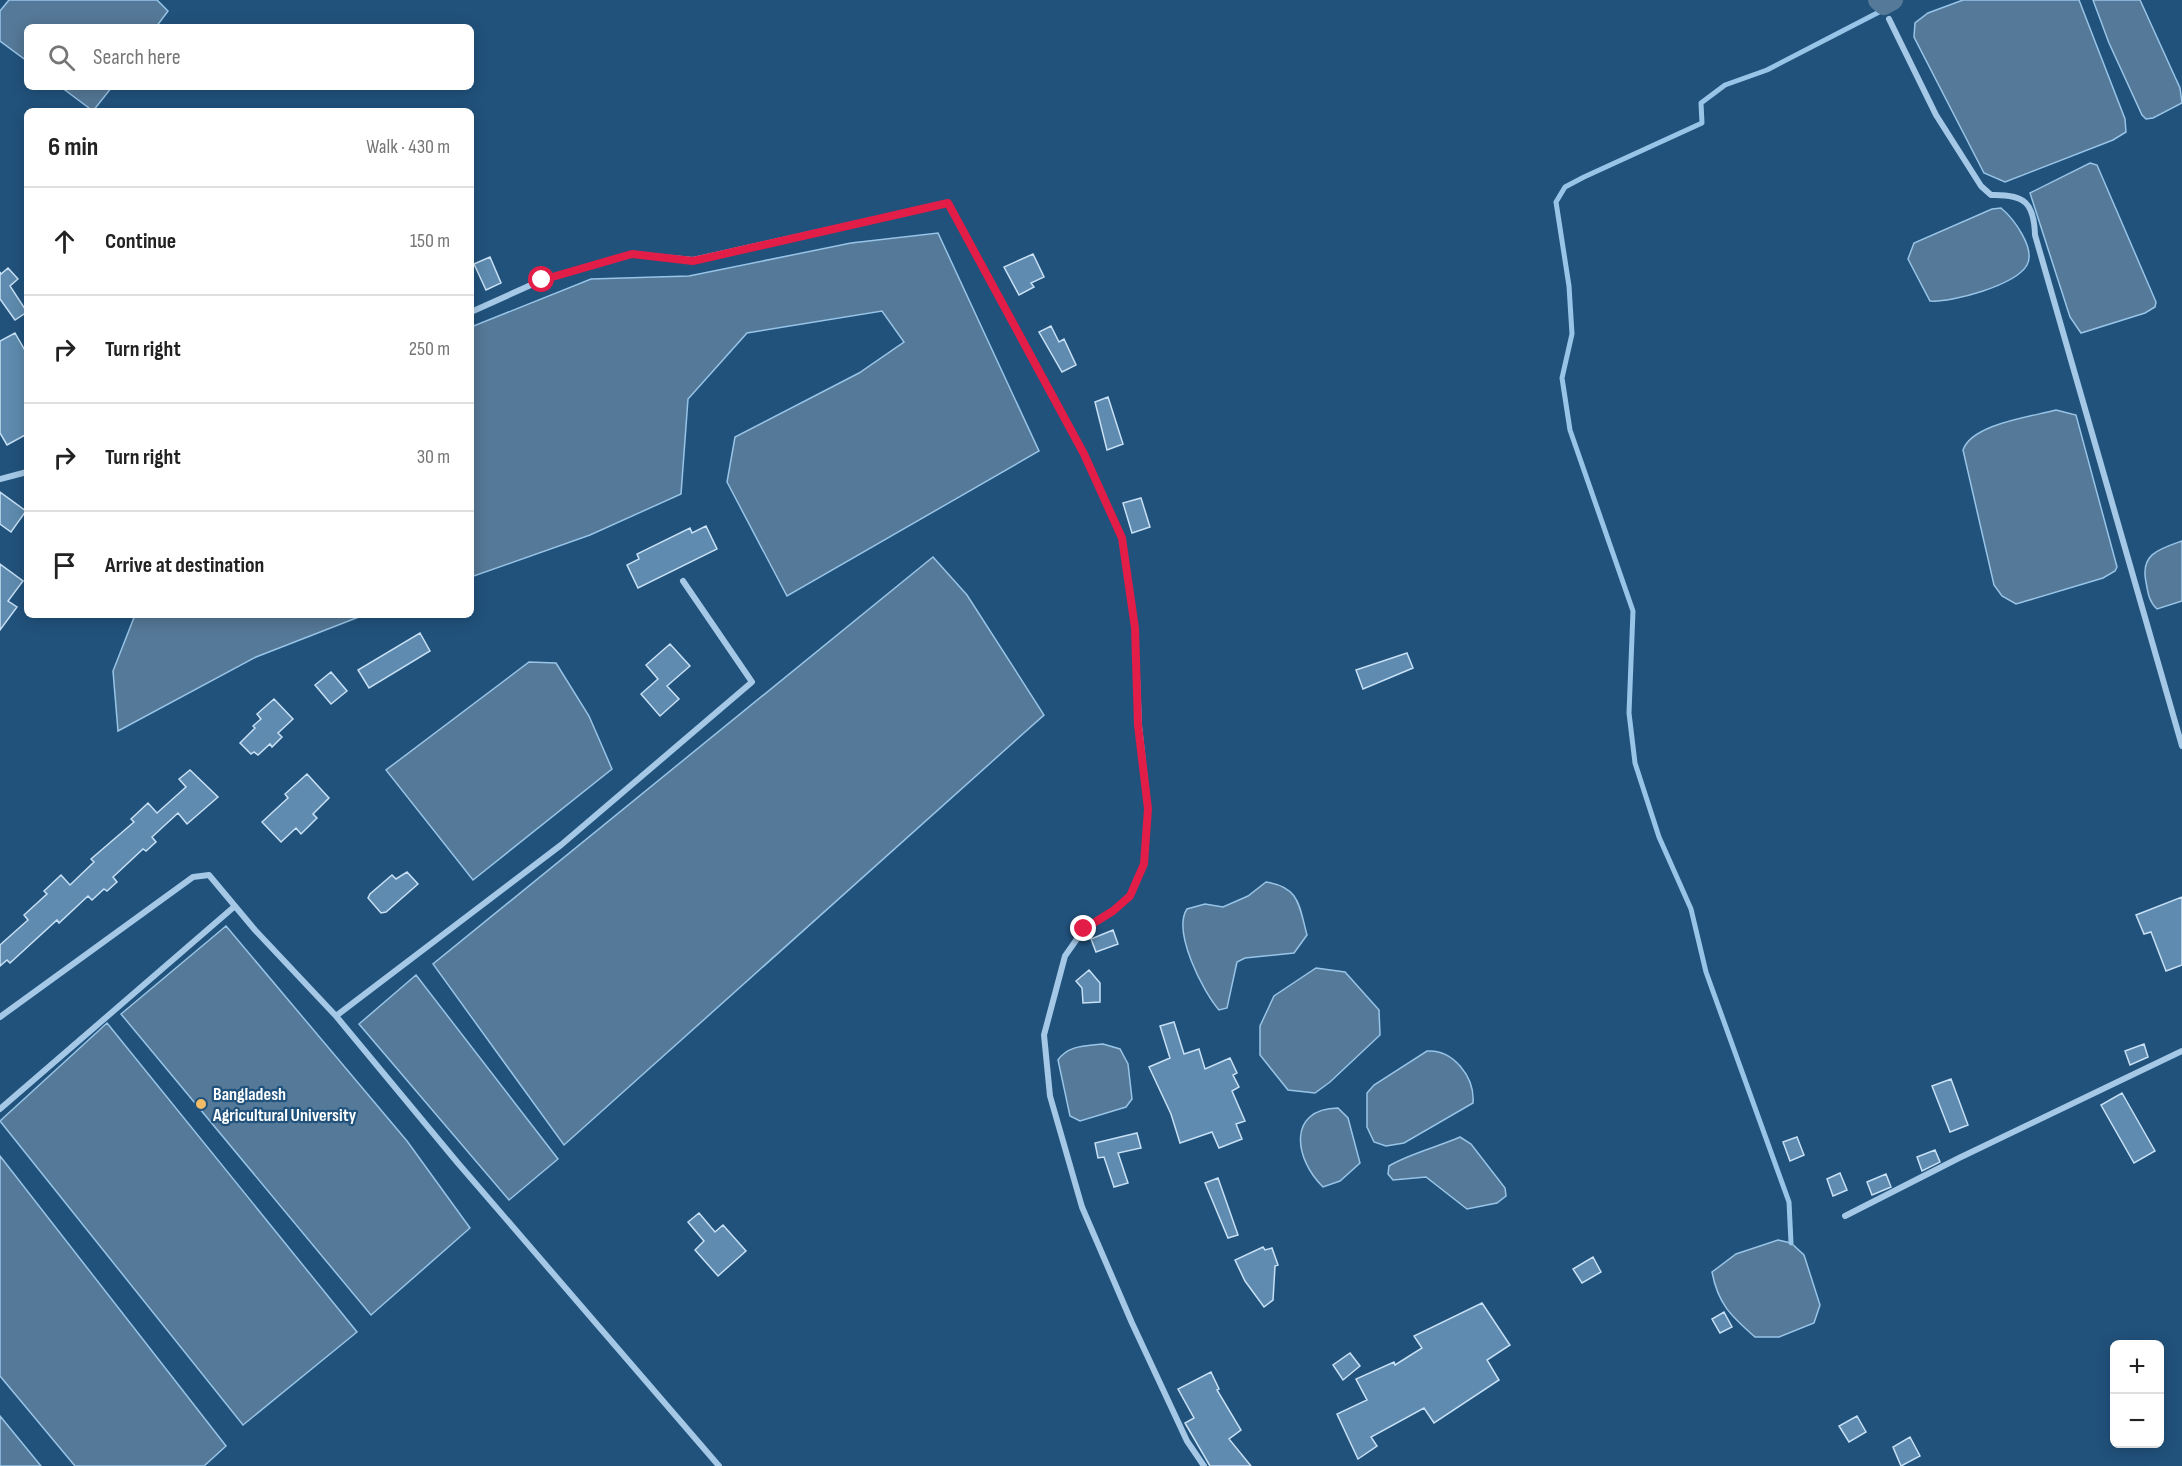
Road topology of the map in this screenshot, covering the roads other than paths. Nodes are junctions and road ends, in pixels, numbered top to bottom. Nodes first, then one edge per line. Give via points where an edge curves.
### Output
1 (1889, 19) dead end
2 (474, 311) edge
3 (24, 473) edge
4 (0, 479) edge
5 (683, 581) dead end
6 (2182, 746) edge
7 (235, 906) junction
8 (336, 1016) junction
9 (0, 1017) edge
10 (2182, 1051) edge
11 (0, 1109) edge
12 (1845, 1216) dead end
13 (719, 1466) edge
14 (1204, 1466) edge

1 - 6 street via 1936,115 1981,186 1991,195 2023,199 2034,213 2035,235 2066,347
2 - 14 street via 542,280 632,254 693,261 948,203 1084,454 1122,538 1135,628 1138,725 1148,809 1144,864 1130,896 1084,929 1065,956 1044,1035 1050,1096 1083,1207 1187,1441
3 - 4 street
5 - 8 street via 752,682 561,845
7 - 8 street
7 - 9 street via 209,875 193,877
7 - 11 street
8 - 13 street
10 - 12 street

